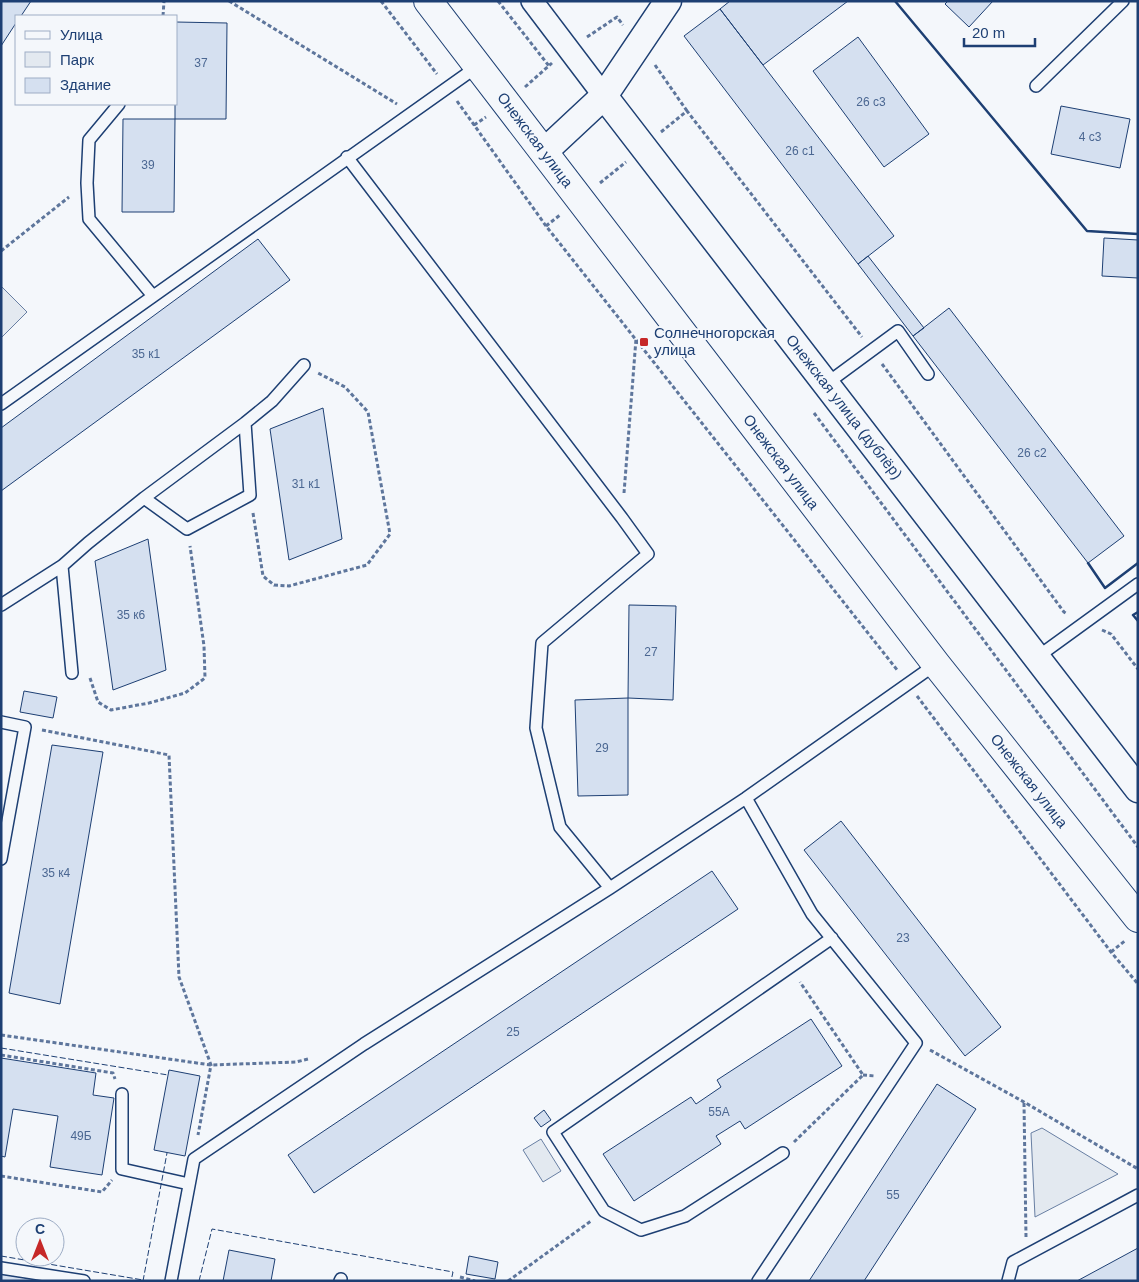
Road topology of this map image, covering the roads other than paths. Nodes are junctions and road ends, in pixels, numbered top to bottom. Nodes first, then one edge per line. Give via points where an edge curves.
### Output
1 (428, 1) edge
2 (532, 1) edge
3 (668, 1) edge
4 (1124, 1) edge
5 (478, 66) junction
6 (1036, 86) dead end
7 (604, 96) junction
8 (118, 105) edge
9 (544, 152) junction
10 (347, 157) junction
11 (153, 296) junction
12 (304, 365) road end
13 (928, 374) dead end
14 (826, 384) junction
15 (1, 404) edge
16 (245, 423) junction
17 (144, 498) junction
18 (62, 566) junction
19 (1138, 584) edge
20 (1, 606) edge
21 (1036, 658) junction
22 (936, 664) junction
23 (72, 673) dead end
24 (1, 722) edge
25 (1138, 789) edge
26 (746, 798) junction
27 (1, 859) edge
28 (610, 888) junction
29 (1138, 918) edge
30 (832, 938) junction
31 (122, 1094) road end
32 (782, 1153) road end
33 (189, 1184) junction
34 (1138, 1195) edge
35 (1, 1268) edge
36 (84, 1281) edge
37 (171, 1281) edge
38 (758, 1281) edge
39 (1008, 1281) edge

1 - 5 main road, Онежская улица
2 - 7 street, Онежская улица (дублёр)
3 - 7 street
4 - 6 lane
5 - 9 main road, Онежская улица
5 - 10 lane
7 - 9 street
7 - 14 street, Онежская улица (дублёр)
8 - 11 lane via 89,140 89,219
9 - 22 main road, Онежская улица
10 - 11 lane
10 - 28 lane via 648,554 542,643 536,728 560,827
11 - 15 lane
12 - 16 lane via 272,401
13 - 14 lane via 898,331
14 - 21 street, Онежская улица (дублёр)
16 - 17 lane
16 - 17 lane via 250,495 187,529
17 - 18 lane
18 - 20 lane
18 - 23 lane
19 - 21 lane
21 - 25 street, Онежская улица (дублёр)
22 - 26 lane
22 - 29 main road, Онежская улица
24 - 27 lane via 25,726
26 - 28 lane
26 - 30 lane via 812,914
28 - 33 lane via 364,1044 194,1160
30 - 32 lane via 553,1132 604,1211 641,1230 685,1216
30 - 38 lane via 916,1043
31 - 33 lane via 122,1168
33 - 37 lane
34 - 39 lane via 1013,1262
35 - 36 lane

